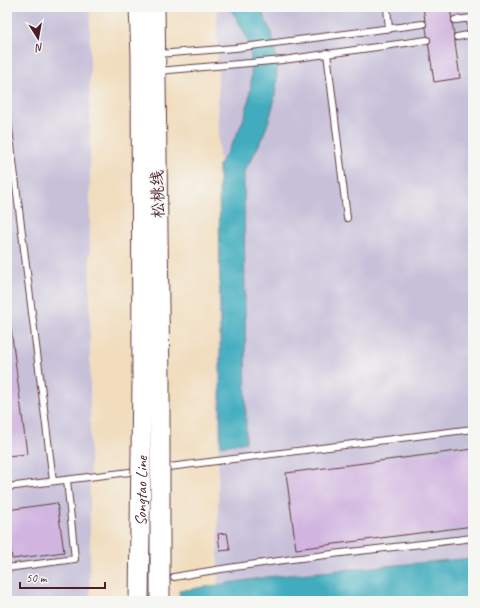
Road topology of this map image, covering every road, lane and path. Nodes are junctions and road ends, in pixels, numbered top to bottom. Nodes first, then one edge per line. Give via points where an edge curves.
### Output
1 (140, 7) edge
2 (155, 7) edge
3 (387, 7) edge
4 (471, 18) edge
5 (455, 20) dead end
6 (423, 24) dead end
7 (389, 29) junction
8 (472, 35) edge
9 (457, 37) dead end
10 (427, 40) dead end
11 (473, 44) edge
12 (327, 53) junction
13 (149, 63) junction
14 (7, 113) edge
15 (10, 160) edge
16 (347, 218) dead end
17 (151, 381) junction
18 (473, 429) edge
19 (152, 469) dead end
20 (145, 470) dead end
21 (66, 480) junction
22 (53, 481) junction
23 (7, 487) edge
24 (473, 538) edge
25 (7, 568) edge
26 (174, 577) dead end
27 (139, 601) edge
28 (160, 601) edge

1 - 13 main road, 松桃线
2 - 13 main road, 松桃线
3 - 7 lane
4 - 5 lane
4 - 8 lane
6 - 7 lane
7 - 13 lane via 235,48
8 - 9 lane
8 - 11 lane
10 - 12 lane
12 - 13 lane via 237,64
12 - 16 lane
13 - 17 main road, 松桃线
14 - 15 lane
15 - 22 lane
17 - 27 main road, Songtao Line, bridge
17 - 28 main road, Songtao Line, bridge
18 - 19 lane
20 - 21 lane
21 - 22 lane
21 - 25 lane via 75,559
22 - 23 lane
24 - 26 lane via 282,560

